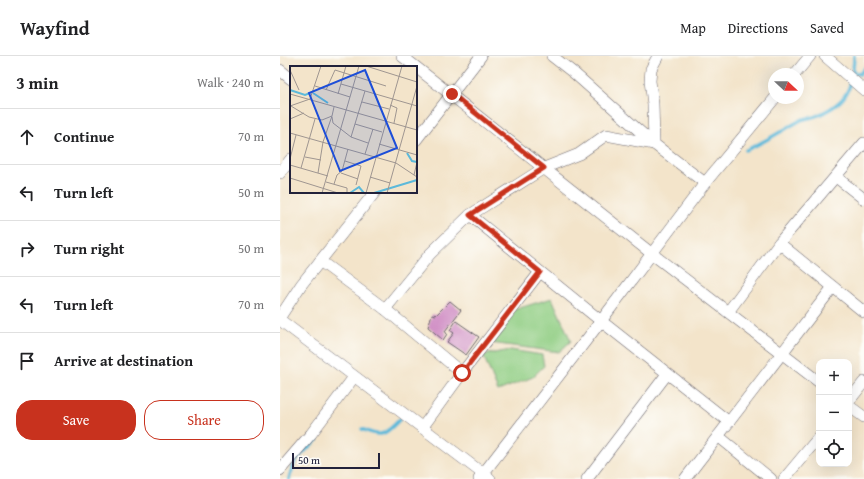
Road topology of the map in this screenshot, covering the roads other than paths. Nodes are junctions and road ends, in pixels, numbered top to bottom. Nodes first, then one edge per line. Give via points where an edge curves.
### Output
1 (402, 56) edge
2 (481, 56) edge
3 (552, 56) edge
4 (658, 56) edge
5 (810, 56) edge
6 (825, 56) edge
7 (415, 66) edge
8 (417, 67) edge
9 (800, 68) edge
10 (280, 70) edge
11 (290, 78) edge
12 (864, 90) edge
13 (452, 94) junction
14 (770, 104) edge
15 (417, 139) edge
16 (864, 143) edge
17 (654, 144) junction
18 (290, 160) edge
19 (544, 168) junction
20 (280, 174) edge
21 (836, 177) junction
22 (705, 182) junction
23 (374, 193) edge
24 (864, 198) edge
25 (470, 215) junction
26 (779, 244) junction
27 (651, 253) junction
28 (320, 261) junction
29 (540, 272) junction
30 (833, 287) junction
31 (385, 309) junction
32 (728, 312) junction
33 (864, 312) edge
34 (280, 317) edge
35 (280, 320) edge
36 (601, 321) junction
37 (782, 353) junction
38 (462, 373) junction
39 (667, 374) junction
40 (354, 377) junction
41 (816, 380) edge
42 (864, 382) edge
43 (852, 397) edge
44 (852, 408) edge
45 (864, 417) edge
46 (729, 422) junction
47 (422, 428) junction
48 (718, 436) junction
49 (816, 441) edge
50 (280, 470) edge
51 (484, 477) edge
52 (587, 479) edge
53 (685, 479) edge
54 (771, 479) edge
55 (784, 479) edge

1 - 7 street
2 - 13 street
3 - 17 street
4 - 17 street via 651,69 650,81
5 - 9 street
6 - 12 street
8 - 13 street
10 - 11 street
13 - 15 street
13 - 19 street
14 - 22 street
16 - 21 street
17 - 19 street via 606,135 579,154
17 - 22 street
18 - 20 street
19 - 25 street
19 - 27 street
21 - 24 street
21 - 26 street
22 - 27 street
23 - 28 street
25 - 29 street
25 - 31 street via 430,254
26 - 30 street
26 - 32 street
27 - 32 street
27 - 36 street
28 - 31 street
28 - 34 street
29 - 36 street
29 - 38 street
30 - 33 street
30 - 37 street
31 - 38 street
32 - 37 street
35 - 40 street
36 - 39 street
36 - 51 street
37 - 41 street
37 - 46 street
38 - 47 street
39 - 46 street
39 - 52 street
40 - 47 street
40 - 50 street
42 - 43 street
44 - 45 street
46 - 48 street
47 - 51 street
48 - 53 street
48 - 54 street
49 - 55 street

